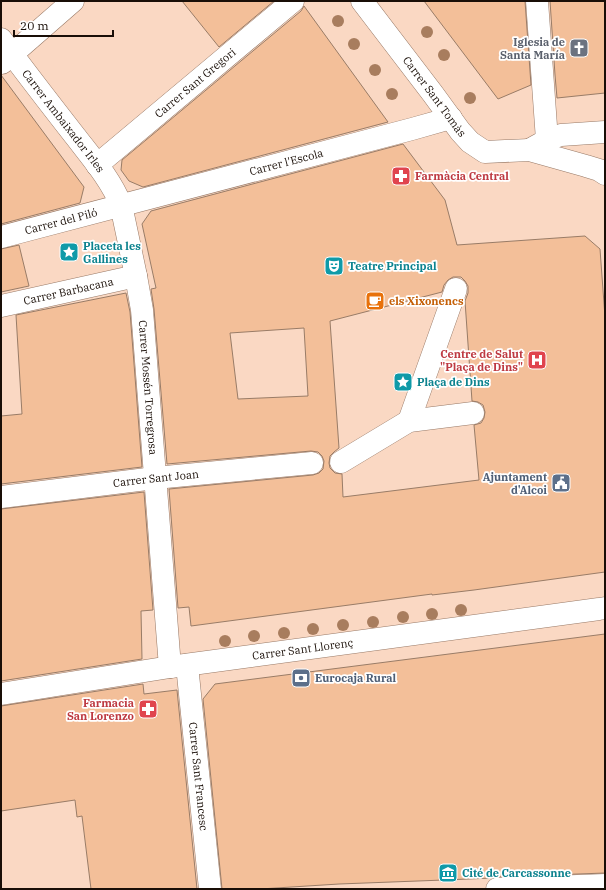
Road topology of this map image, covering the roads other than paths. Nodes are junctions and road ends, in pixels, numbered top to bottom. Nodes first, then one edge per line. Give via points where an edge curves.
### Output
1 (73, 1) edge
2 (293, 1) edge
3 (362, 1) edge
4 (537, 1) edge
5 (5, 52) edge
6 (450, 118) junction
7 (605, 132) edge
8 (538, 145) junction
9 (97, 165) junction
10 (605, 174) edge
11 (121, 205) junction
12 (1, 237) edge
13 (136, 276) junction
14 (456, 289) dead end
15 (1, 306) edge
16 (473, 413) dead end
17 (409, 421) junction
18 (341, 462) dead end
19 (312, 463) dead end
20 (155, 478) junction
21 (1, 497) edge
22 (605, 608) edge
23 (178, 666) junction
24 (1, 694) edge
25 (605, 885) edge
26 (210, 889) edge
27 (497, 889) edge

1 - 5 street
2 - 9 street, Carrer Sant Gregori
3 - 6 street, Carrer Sant Tomàs
4 - 8 street
5 - 9 street, Carrer Ambaixador Irles
6 - 8 street, Carrer Sant Tomàs via 470,142 485,152
6 - 11 street, Carrer l'Escola
7 - 8 street, Carrer Sant Tomàs via 561,135
8 - 10 street, Carrer Sant Tomàs
9 - 11 street, Carrer Ambaixador Irles
11 - 12 street, Carrer del Piló
11 - 13 street, Carrer Mossén Torregrosa
13 - 15 street, Carrer Barbacana
13 - 20 street, Carrer Mossén Torregrosa via 142,310
14 - 17 street
16 - 17 street
17 - 18 street
19 - 20 street, Carrer Sant Joan
20 - 21 street, Carrer Sant Joan
20 - 23 street, Carrer Mossén Torregrosa
22 - 23 street, Carrer Sant Llorenç
23 - 24 street, Carrer Sant Llorenç
23 - 26 street, Carrer Sant Francesc
25 - 27 street

